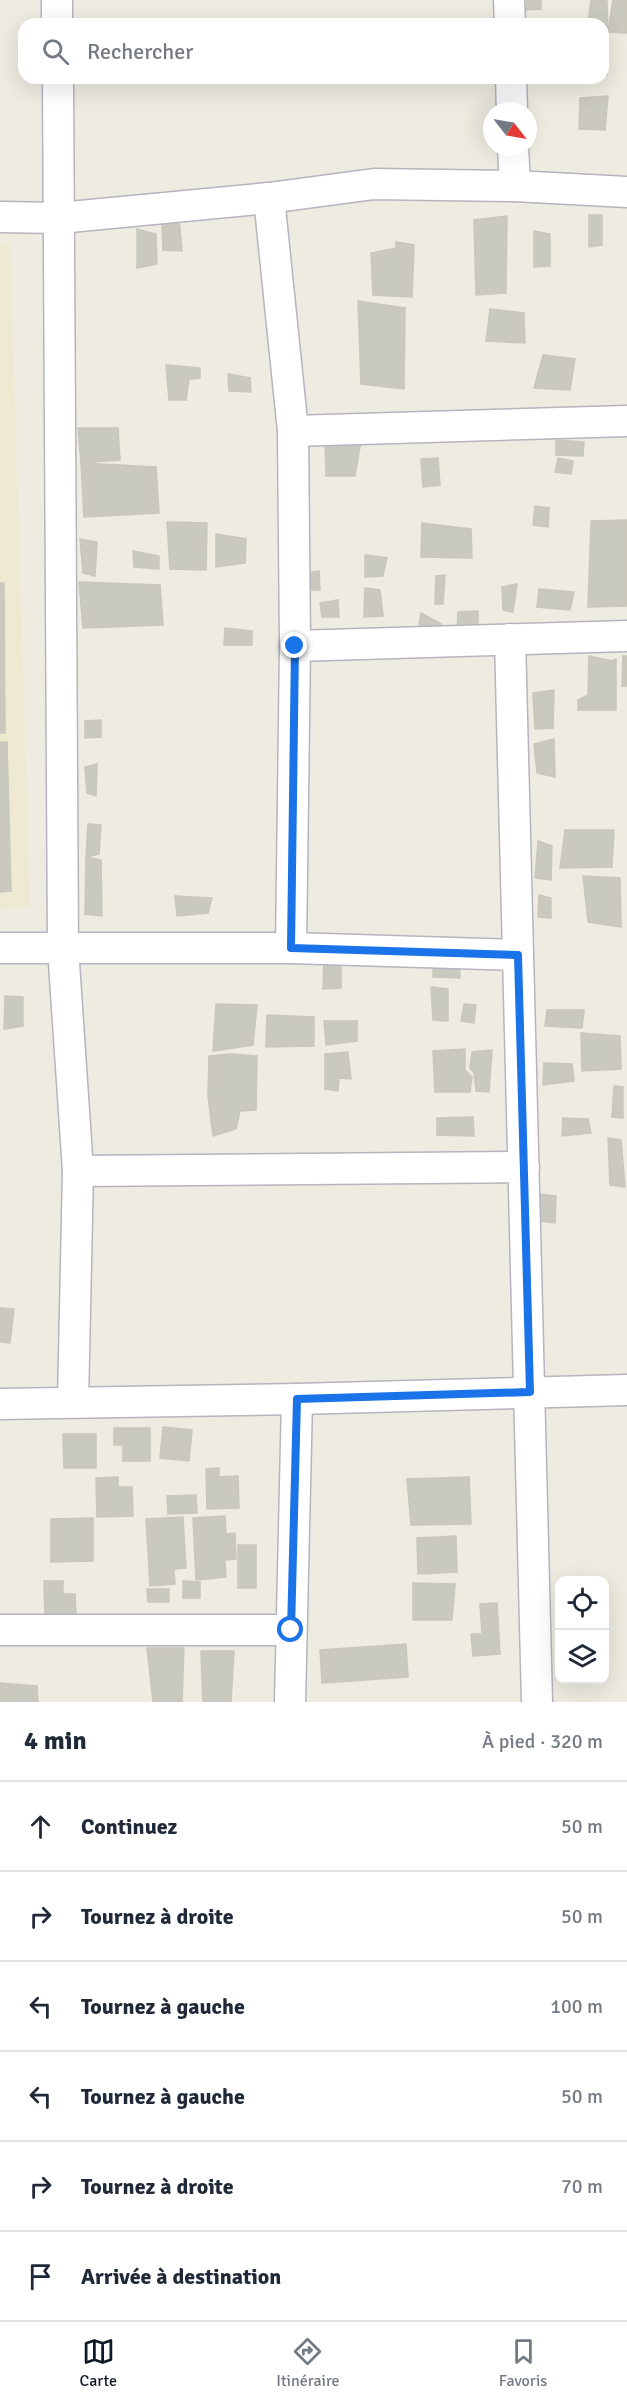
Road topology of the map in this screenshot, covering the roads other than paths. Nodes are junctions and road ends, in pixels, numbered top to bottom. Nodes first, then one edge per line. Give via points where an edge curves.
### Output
1 (57, 0) edge
2 (509, 0) edge
3 (57, 18) edge
4 (510, 18) edge
5 (58, 84) edge
6 (512, 84) edge
7 (512, 102) edge
8 (513, 156) edge
9 (515, 186) junction
10 (627, 192) edge
11 (269, 198) junction
12 (0, 217) edge
13 (59, 218) junction
14 (627, 421) edge
15 (293, 431) junction
16 (627, 636) edge
17 (510, 639) junction
18 (295, 646) junction
19 (0, 948) edge
20 (63, 948) junction
21 (291, 948) junction
22 (518, 955) junction
23 (524, 1167) junction
24 (78, 1171) junction
25 (627, 1390) edge
26 (530, 1392) junction
27 (297, 1399) junction
28 (73, 1402) junction
29 (0, 1404) edge
30 (0, 1630) edge
31 (291, 1630) junction
32 (290, 1702) edge
33 (537, 1702) edge

1 - 3 street
2 - 4 street
5 - 13 street
6 - 7 street
8 - 9 street
9 - 10 street
9 - 11 street via 374,184
11 - 13 street
11 - 15 street
12 - 13 street
13 - 20 street
14 - 15 street
15 - 18 street
16 - 17 street
17 - 18 street
17 - 22 street
18 - 21 street
19 - 20 street
20 - 21 street
20 - 24 street
21 - 22 street
22 - 23 street
23 - 24 street
23 - 26 street
24 - 28 street
25 - 26 street
26 - 27 street
26 - 33 street
27 - 28 street
27 - 31 street
28 - 29 street
30 - 31 street
31 - 32 street

